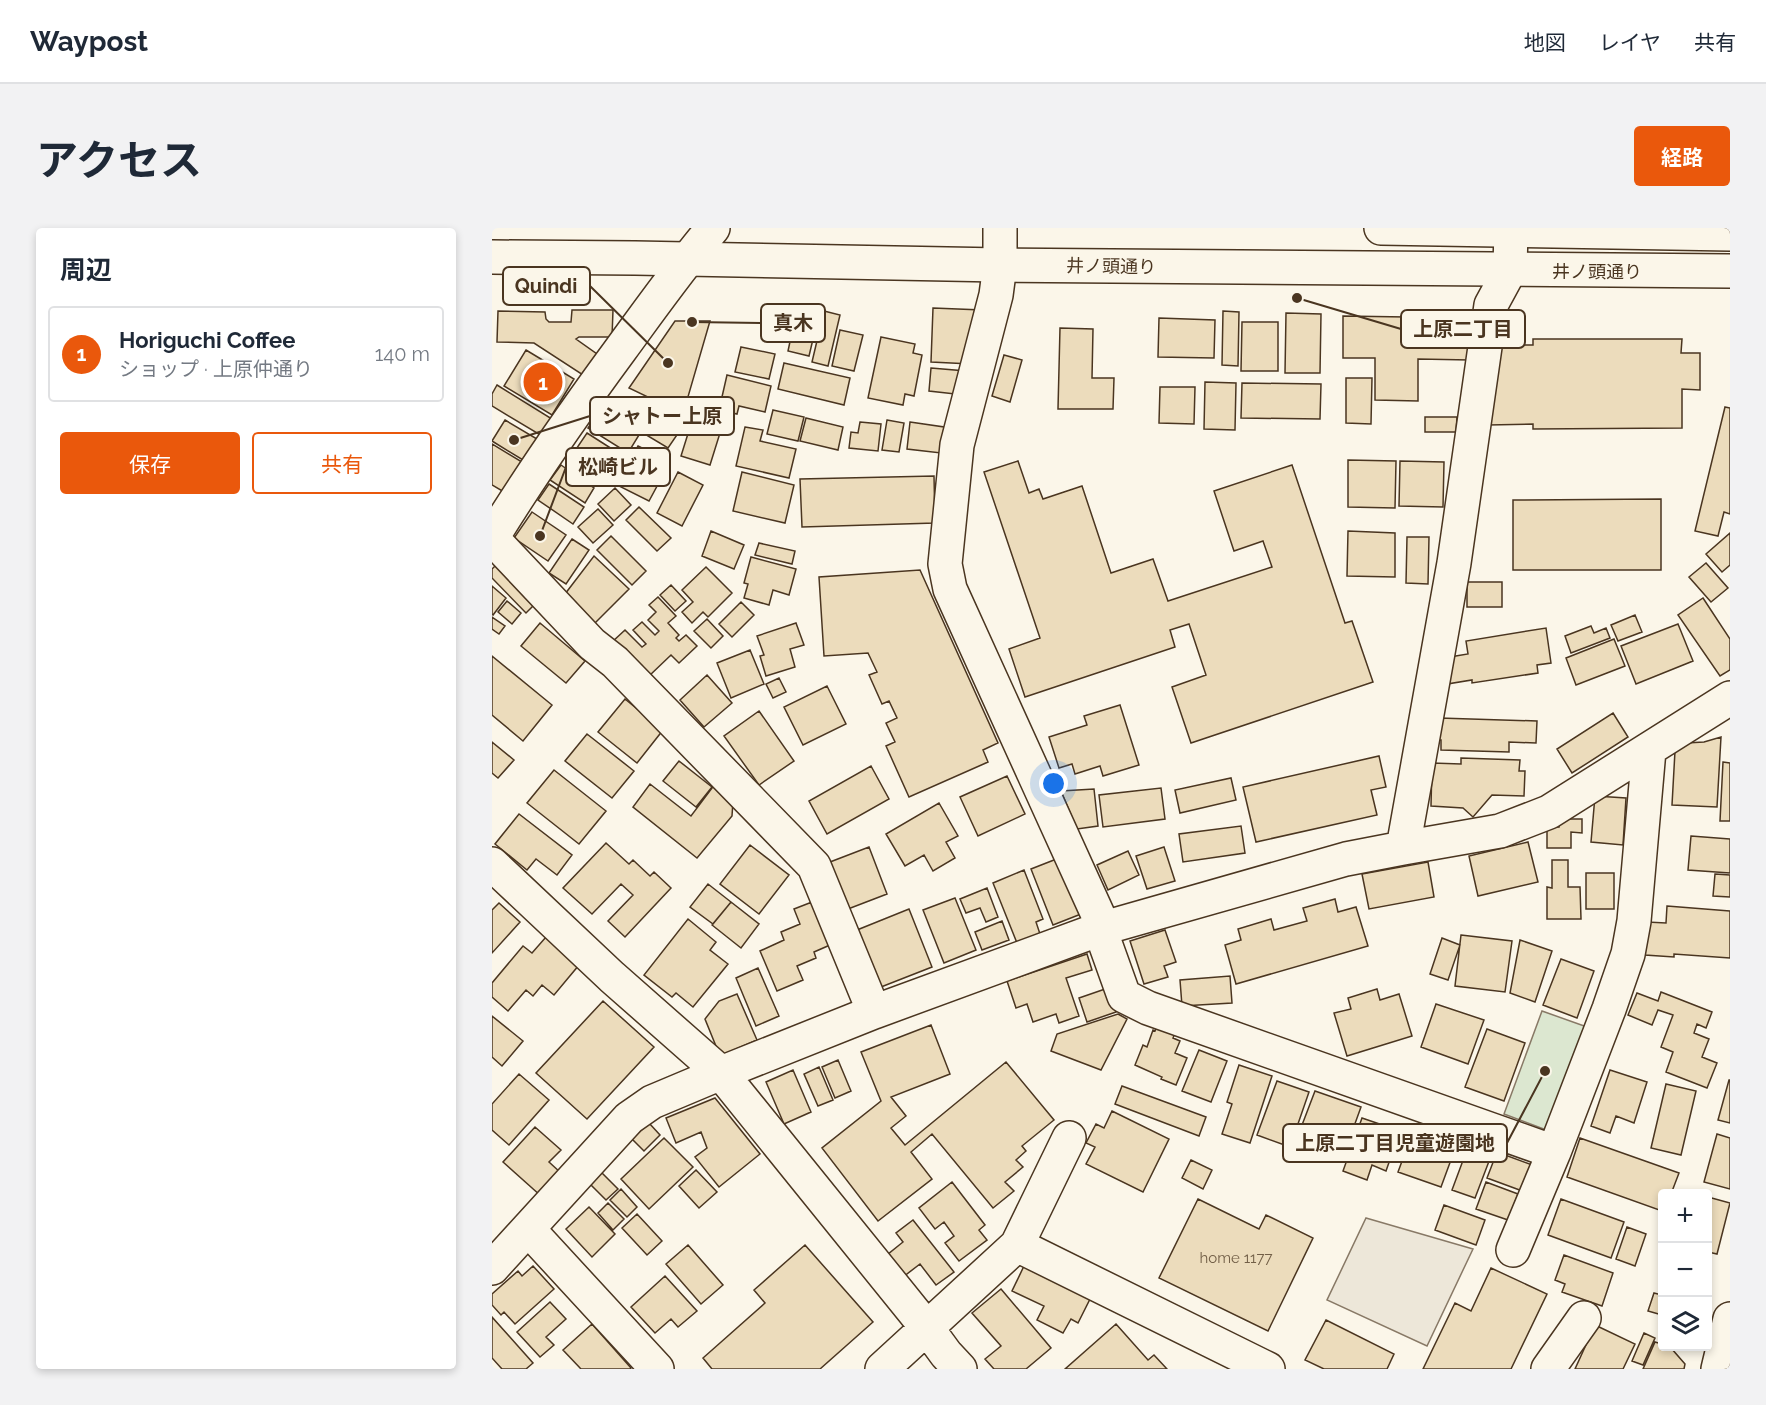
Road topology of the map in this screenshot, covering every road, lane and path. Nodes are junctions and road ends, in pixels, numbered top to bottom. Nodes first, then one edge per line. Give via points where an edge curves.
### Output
1 (713, 228) edge
2 (1000, 228) edge
3 (1381, 228) edge
4 (1511, 229) edge
5 (1666, 230) edge
6 (1730, 234) edge
7 (492, 257) edge
8 (686, 259) junction
9 (1000, 265) junction
10 (1510, 270) junction
11 (1730, 271) edge
12 (492, 538) edge
13 (1730, 698) edge
14 (1649, 750) junction
15 (1403, 848) junction
16 (492, 864) edge
17 (1100, 929) junction
18 (874, 1012) junction
19 (721, 1072) junction
20 (1069, 1138) dead end
21 (1554, 1152) junction
22 (528, 1229) junction
23 (1017, 1245) junction
24 (1513, 1250) dead end
25 (492, 1268) edge
26 (1584, 1318) dead end
27 (1730, 1319) edge
28 (927, 1328) junction
29 (1222, 1359) edge
30 (657, 1369) edge
31 (882, 1369) edge
32 (960, 1369) edge
33 (1268, 1369) edge
34 (1548, 1369) edge
35 (1718, 1369) edge

1 - 8 street
2 - 9 street
3 - 4 street
4 - 5 street
4 - 10 street
5 - 6 street
7 - 8 street, 井ノ頭通り
8 - 9 street, 井ノ頭通り
8 - 12 street via 584,400
9 - 10 street, 井ノ頭通り
9 - 17 street via 996,295 957,445 945,564 950,589 1099,917
10 - 11 street, 井ノ頭通り
10 - 15 street via 1491,305 1454,563
12 - 18 street via 814,866
13 - 14 street
14 - 15 street via 1549,812 1500,831
14 - 21 street via 1628,954
15 - 17 street via 1346,859
16 - 19 street
17 - 18 street
17 - 21 street via 1124,996 1148,1008
18 - 19 street
19 - 22 street via 652,1102 629,1118
19 - 28 street
20 - 23 street
21 - 24 street
22 - 25 street
22 - 30 street
23 - 28 street
23 - 29 street
26 - 34 street
27 - 35 street
28 - 31 street
28 - 32 street
29 - 33 street

